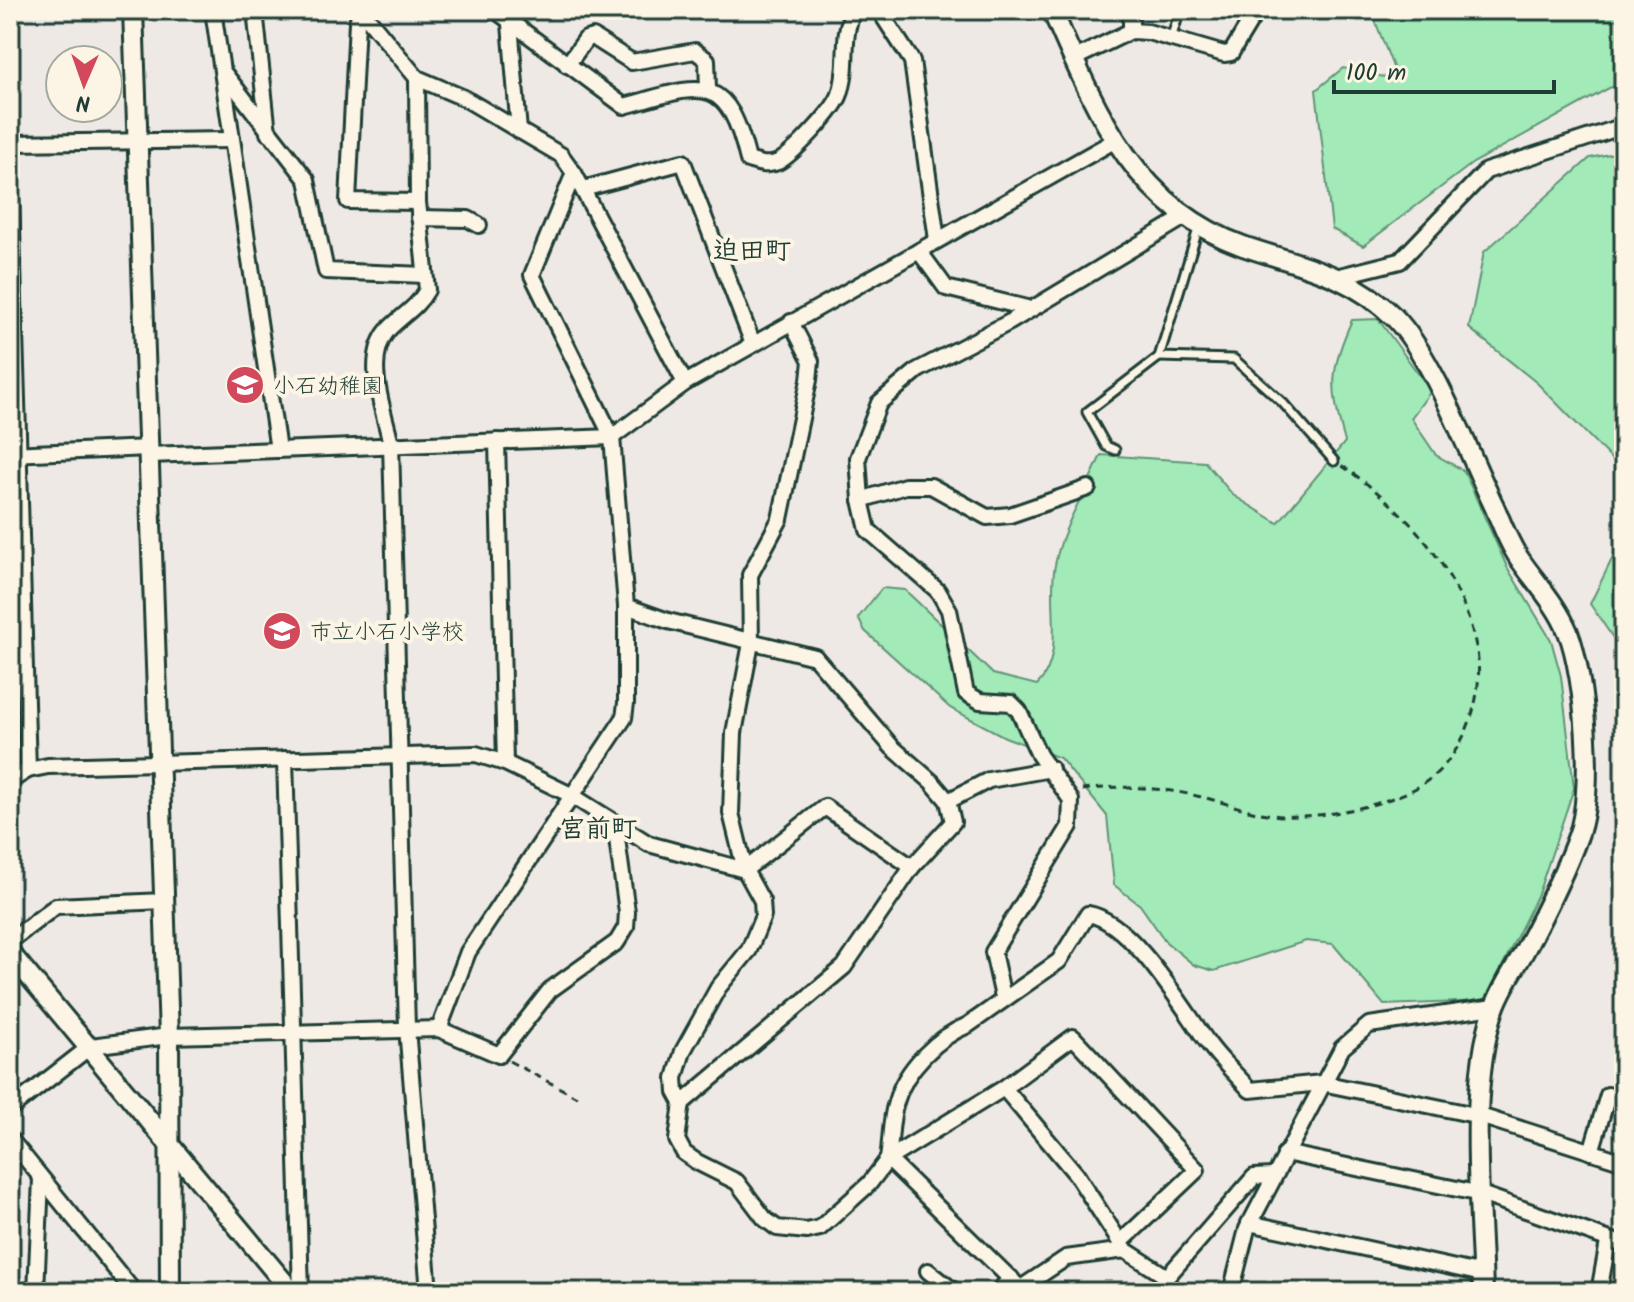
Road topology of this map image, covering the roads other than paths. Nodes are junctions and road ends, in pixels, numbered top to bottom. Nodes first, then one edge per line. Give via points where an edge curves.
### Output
1 (133, 10) edge
2 (213, 10) edge
3 (255, 10) edge
4 (361, 10) edge
5 (495, 10) edge
6 (854, 10) edge
7 (879, 10) edge
8 (1052, 10) edge
9 (1131, 10) edge
10 (1180, 10) edge
11 (1257, 10) edge
12 (510, 24) junction
13 (1131, 31) junction
14 (1171, 39) junction
15 (1073, 59) junction
16 (567, 65) junction
17 (221, 70) junction
18 (417, 78) junction
19 (708, 89) junction
20 (1624, 126) edge
21 (519, 131) junction
22 (268, 133) junction
23 (137, 139) junction
24 (230, 140) junction
25 (1114, 141) junction
26 (10, 143) edge
27 (10, 164) edge
28 (574, 173) junction
29 (583, 189) junction
30 (418, 202) junction
31 (419, 218) junction
32 (1191, 222) junction
33 (479, 225) dead end
34 (937, 240) junction
35 (919, 251) junction
36 (425, 275) junction
37 (1340, 276) junction
38 (1027, 308) junction
39 (791, 322) junction
40 (753, 344) junction
41 (1159, 357) junction
42 (685, 383) junction
43 (612, 437) junction
44 (497, 441) junction
45 (391, 444) junction
46 (278, 450) junction
47 (1115, 450) dead end
48 (149, 452) junction
49 (15, 454) edge
50 (1334, 461) road end
51 (1088, 488) dead end
52 (861, 500) junction
53 (626, 606) junction
54 (751, 643) junction
55 (402, 756) junction
56 (285, 759) junction
57 (159, 763) junction
58 (505, 763) junction
59 (1051, 769) junction
60 (28, 770) junction
61 (10, 781) edge
62 (571, 795) junction
63 (948, 801) junction
64 (615, 824) junction
65 (912, 867) junction
66 (745, 870) junction
67 (164, 901) junction
68 (10, 941) edge
69 (10, 953) edge
70 (1003, 997) junction
71 (1494, 1007) junction
72 (407, 1028) junction
73 (439, 1029) junction
74 (294, 1031) junction
75 (169, 1036) junction
76 (91, 1046) junction
77 (1322, 1083) junction
78 (1004, 1088) junction
79 (1608, 1095) dead end
80 (682, 1103) junction
81 (10, 1109) edge
82 (1480, 1116) junction
83 (10, 1139) edge
84 (172, 1152) junction
85 (1591, 1152) junction
86 (1285, 1153) junction
87 (888, 1159) junction
88 (1624, 1162) edge
89 (1272, 1176) junction
90 (41, 1179) junction
91 (1481, 1194) junction
92 (1249, 1223) junction
93 (1608, 1242) junction
94 (1624, 1245) edge
95 (1122, 1246) junction
96 (928, 1271) dead end
97 (1483, 1283) edge
98 (1019, 1286) edge
99 (1236, 1291) edge
100 (36, 1292) edge
101 (134, 1292) edge
102 (170, 1292) edge
103 (292, 1292) edge
104 (301, 1292) edge
105 (429, 1292) edge
106 (955, 1292) edge
107 (998, 1292) edge
108 (1599, 1292) edge

1 - 23 street
2 - 17 street
3 - 22 street
4 - 18 street
4 - 30 street via 348,201
5 - 12 street
6 - 19 street via 846,25 839,98 778,161 763,165 748,160 735,116
7 - 34 street via 912,61
8 - 15 street
9 - 13 street
10 - 14 lane
11 - 14 street via 1231,53
12 - 16 street
12 - 21 street
13 - 14 street
13 - 15 street
15 - 25 street
16 - 19 street via 624,106 694,87
16 - 19 street via 593,37 632,62 695,51 707,60
17 - 22 street
17 - 24 street
18 - 21 street
18 - 30 street
20 - 37 street via 1486,171 1400,261
21 - 28 street via 561,155
22 - 36 street via 307,180 326,271
23 - 24 street
23 - 26 street
23 - 48 street
24 - 46 street
25 - 32 street via 1148,185
25 - 34 street
27 - 49 street
28 - 29 street
28 - 43 street via 532,275
29 - 40 street via 683,162
29 - 42 street
30 - 31 street
31 - 33 street via 468,219
31 - 36 street
32 - 37 street
32 - 38 street
32 - 41 lane
34 - 35 street
35 - 38 street via 946,288
35 - 39 street
36 - 45 street via 427,290 420,303 381,339 375,361
37 - 71 street via 1374,297 1411,334 1518,558 1568,633 1575,664 1586,751 1586,808 1541,920
38 - 52 street via 918,370 879,403 858,458
39 - 40 street
39 - 54 street via 811,361 809,380 780,519 750,575
40 - 42 street
41 - 47 lane via 1087,412 1106,446
41 - 50 lane via 1234,359 1283,403
42 - 43 street
43 - 44 street
43 - 53 street
44 - 45 street
44 - 58 street
45 - 46 street
45 - 55 street
46 - 48 street
48 - 49 street
48 - 57 street
49 - 60 street
51 - 52 street via 1010,515 987,517 931,486 905,486
52 - 59 street via 868,530 925,578 949,610 966,693 980,701 1011,703
53 - 54 street
53 - 62 street via 624,718
54 - 63 street via 815,657 892,747
54 - 66 street via 734,733 730,798
55 - 56 street
55 - 58 street via 476,754
55 - 72 street
56 - 57 street
56 - 74 street
57 - 60 street
57 - 67 street
58 - 62 street
59 - 63 street via 989,780
59 - 70 street via 1071,800 1070,826 993,952
60 - 61 street
62 - 64 street
62 - 73 street via 468,952
63 - 65 street via 953,822
64 - 66 street via 649,844
64 - 73 street via 627,912 617,942 550,990 499,1055
65 - 66 street via 825,807
65 - 80 street via 844,967
66 - 80 street via 762,901 760,930 697,1021 683,1051 675,1078
67 - 68 street via 56,906
67 - 75 street
69 - 76 street
70 - 77 street via 1059,961 1088,914 1104,917 1133,945 1250,1090
70 - 87 street via 935,1044 918,1064 896,1101
71 - 77 street via 1369,1025 1342,1048
71 - 82 street via 1482,1063
72 - 73 street
72 - 74 street
72 - 105 street
74 - 75 street
74 - 104 street
75 - 76 street
75 - 84 street
76 - 81 street
76 - 84 street
77 - 82 street
77 - 86 street
78 - 87 street
78 - 95 street via 1076,1174
78 - 95 street via 1073,1037 1197,1170
79 - 85 street
80 - 87 street via 677,1140 684,1153 737,1182 777,1228 820,1228 869,1184
82 - 85 street
82 - 91 street
83 - 90 street
84 - 102 street
84 - 103 street
85 - 88 street
86 - 89 street
86 - 91 street
87 - 98 street
89 - 92 street
89 - 95 street via 1254,1177 1167,1277
90 - 100 street
90 - 101 street
91 - 93 street
91 - 97 street
92 - 97 street
92 - 99 street
93 - 94 street
93 - 108 street
95 - 98 street via 1066,1258
96 - 106 street
98 - 107 street

